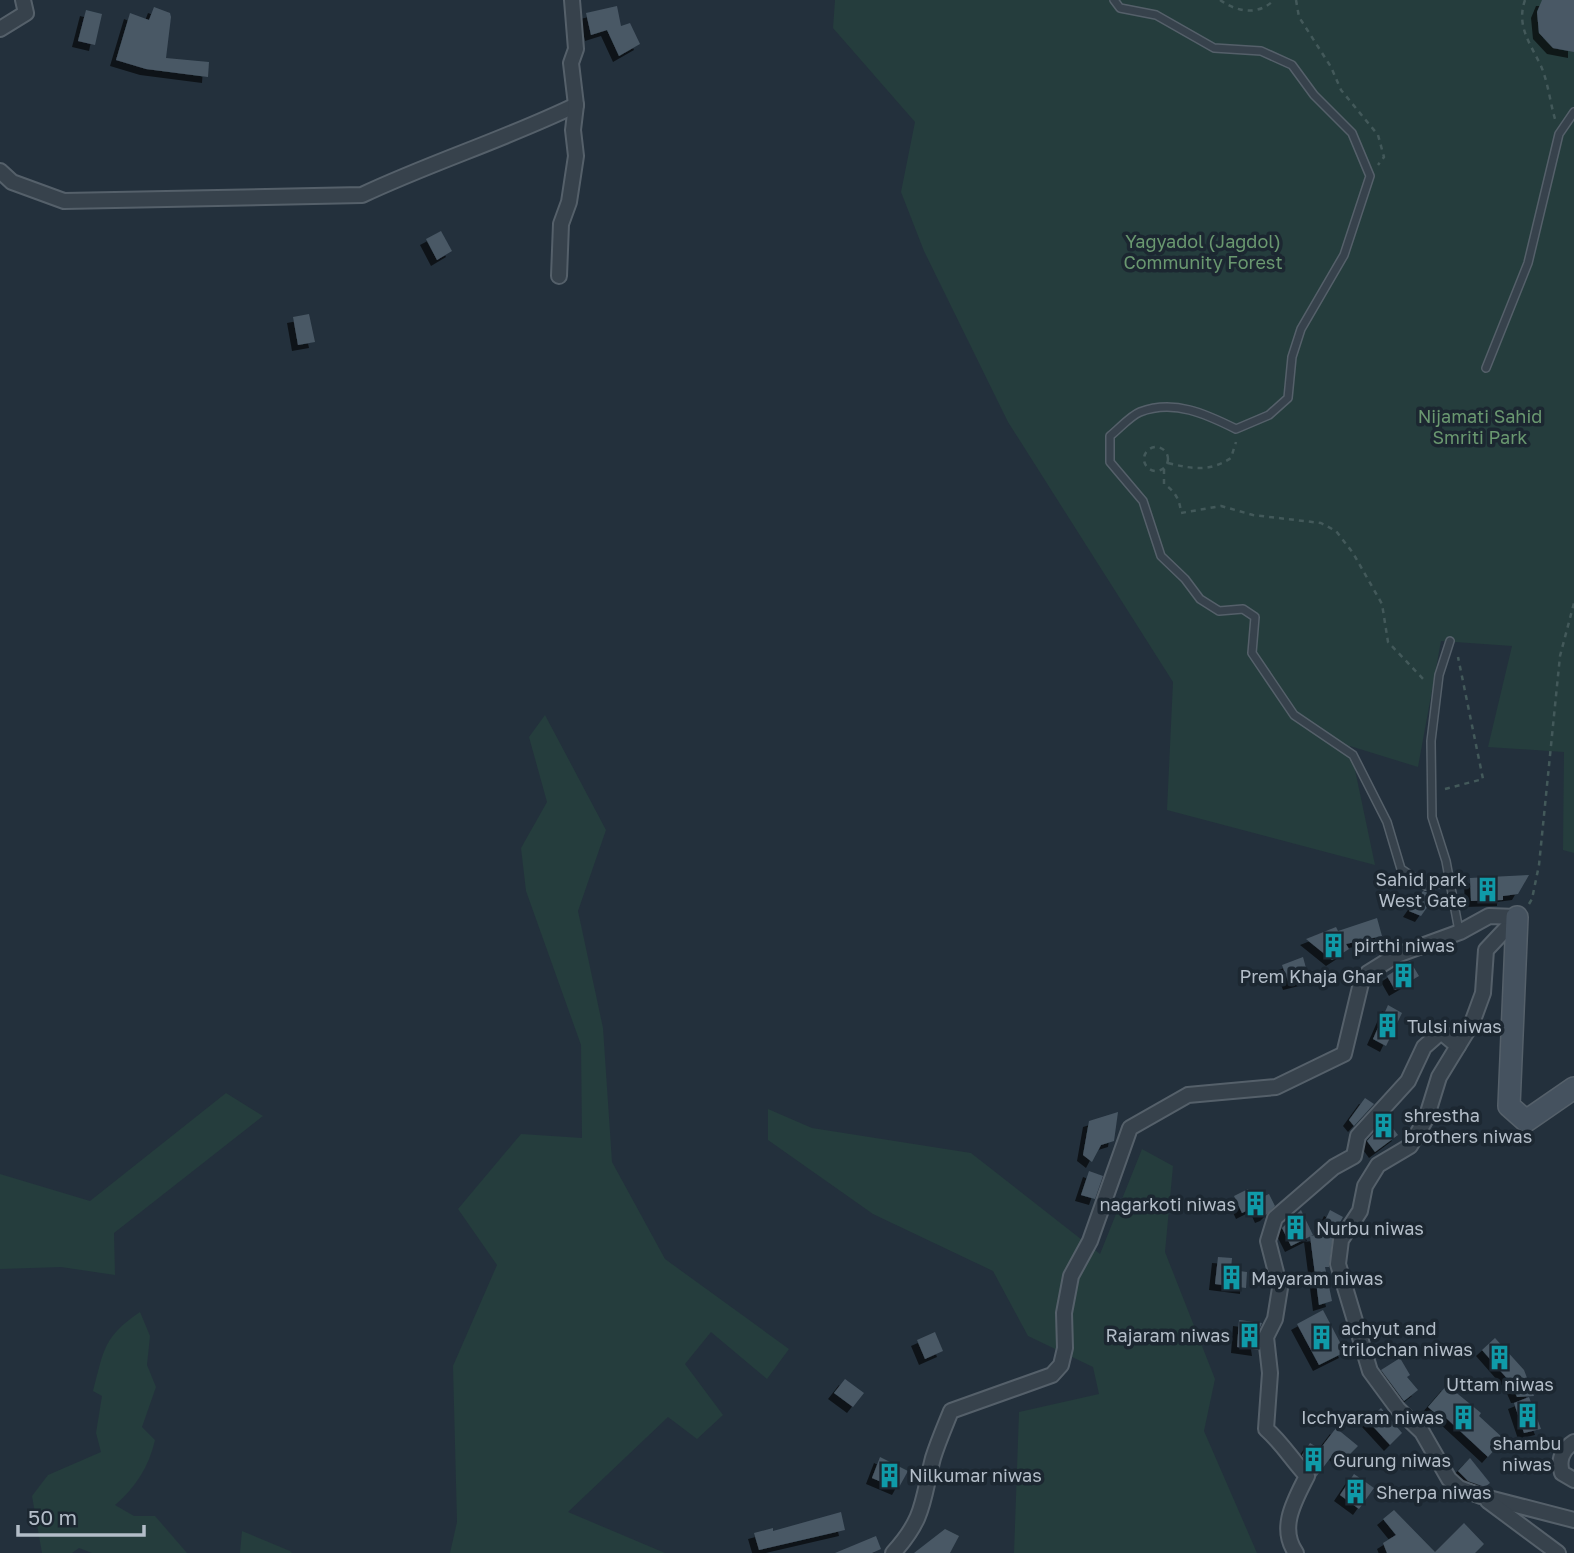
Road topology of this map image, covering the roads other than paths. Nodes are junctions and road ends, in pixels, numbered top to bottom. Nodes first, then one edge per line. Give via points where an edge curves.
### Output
1 (23, 0) edge
2 (572, 0) edge
3 (1114, 0) edge
4 (0, 29) edge
5 (576, 105) junction
6 (1574, 112) edge
7 (0, 171) edge
8 (559, 276) dead end
9 (1486, 368) dead end
10 (1450, 641) dead end
11 (1450, 881) junction
12 (1517, 917) junction
13 (1460, 932) junction
14 (1458, 1046) junction
15 (1574, 1088) edge
16 (1574, 1442) edge
17 (1574, 1480) edge
18 (1481, 1496) junction
19 (1574, 1520) edge
20 (893, 1553) edge
21 (1296, 1553) edge
22 (1558, 1553) edge

1 - 4 street via 26,13
2 - 5 street
3 - 11 lane via 1120,8 1156,15 1214,48 1261,51 1293,65 1314,95 1352,133 1370,176 1344,255 1301,329 1292,357 1288,397 1269,415 1236,429 1176,406 1139,412 1110,436 1110,462 1143,501 1161,556 1200,599 1219,611 1243,609 1255,617 1252,653 1294,715 1353,755 1387,822 1401,869 1426,886
5 - 7 street via 517,134 362,195 64,201 12,182
5 - 8 street via 574,180 561,224
6 - 9 lane via 1559,134 1528,263
10 - 11 lane via 1439,675 1432,741 1432,817
11 - 13 lane
12 - 13 street via 1489,916
12 - 14 street via 1486,950 1483,993
12 - 15 street via 1509,1106 1526,1121
13 - 20 street via 1397,956 1368,973 1361,983 1344,1054 1276,1087 1188,1094 1130,1128 1090,1241 1070,1276 1061,1365 1052,1375 951,1411 933,1457 915,1527
14 - 18 street via 1439,1077 1426,1119 1410,1146 1378,1165 1365,1186 1360,1211 1341,1240 1338,1264 1370,1371 1422,1432 1449,1479
14 - 21 street via 1441,1032 1424,1047 1408,1081 1358,1136 1354,1156 1334,1167 1275,1218 1268,1241 1280,1288 1275,1319 1266,1337 1270,1373 1266,1429 1307,1476 1289,1515 1288,1541
16 - 17 street via 1564,1448 1560,1464 1562,1473
18 - 19 street
18 - 22 street

